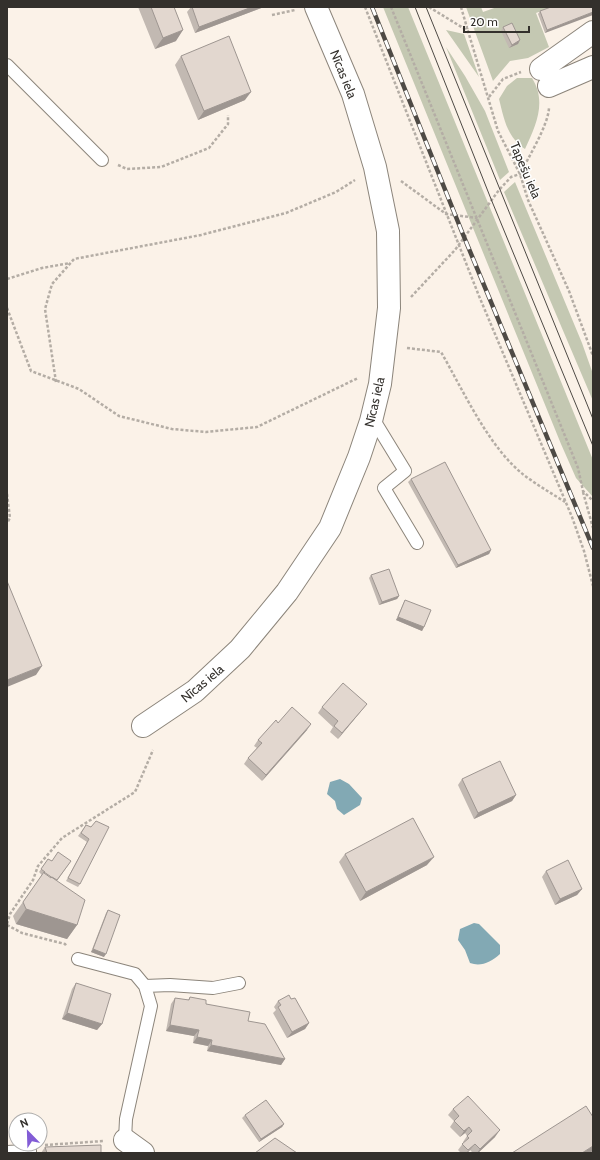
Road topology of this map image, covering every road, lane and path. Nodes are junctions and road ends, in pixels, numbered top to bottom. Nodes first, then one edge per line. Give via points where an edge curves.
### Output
1 (365, 7) edge
2 (392, 7) edge
3 (429, 7) edge
4 (461, 7) edge
5 (307, 8) edge
6 (272, 15) dead end
7 (468, 31) junction
8 (593, 32) edge
9 (7, 65) edge
10 (593, 67) edge
11 (545, 77) junction
12 (489, 97) junction
13 (228, 115) edge
14 (102, 160) joint
15 (375, 167) junction
16 (520, 174) junction
17 (446, 214) junction
18 (477, 218) junction
19 (459, 245) junction
20 (70, 263) junction
21 (7, 279) edge
22 (7, 308) edge
23 (389, 308) junction
24 (385, 345) junction
25 (593, 356) edge
26 (382, 367) junction
27 (56, 382) junction
28 (372, 417) junction
29 (583, 491) junction
30 (7, 494) edge
31 (593, 500) edge
32 (565, 502) junction
33 (7, 523) edge
34 (593, 528) edge
35 (416, 543) dead end
36 (593, 586) edge
37 (143, 726) dead end
38 (153, 750) dead end
39 (7, 925) edge
40 (78, 959) joint
41 (239, 983) dead end
42 (145, 986) junction
43 (125, 1140) junction
44 (48, 1145) edge
45 (143, 1153) edge

1 - 17 path
2 - 18 path
3 - 7 path
4 - 7 path, Tapešu iela
5 - 6 path
5 - 15 street, Nīcas iela via 353,94
7 - 12 path, Tapešu iela
8 - 11 street
9 - 14 lane
10 - 11 street
11 - 12 path via 524,71 503,79
11 - 16 path via 549,112
12 - 16 path, Tapešu iela via 498,131
13 - 14 path via 228,124 209,148 162,167 127,169
15 - 17 path via 392,174
15 - 20 path via 336,192 286,213 201,235 74,259
15 - 23 street, Nīcas iela via 388,231
16 - 18 path via 511,177
16 - 25 path, Tapešu iela via 528,200
17 - 18 path
17 - 19 path
18 - 19 path
18 - 29 path via 578,468
19 - 23 path via 414,295
19 - 32 path
20 - 21 path via 42,268
20 - 27 path via 52,284 44,309
22 - 27 path via 31,371
23 - 24 street, Nīcas iela
24 - 26 street, Nīcas iela
24 - 32 path via 441,352 484,428 501,452 523,475
26 - 27 path via 258,427 206,432 172,429 119,416 78,389
26 - 28 street, Nīcas iela
28 - 35 lane via 405,471 384,488
28 - 37 street, Nīcas iela via 330,528 287,592 240,649 195,691
29 - 31 path
29 - 34 path
30 - 33 path via 10,518
32 - 36 path via 584,551
38 - 39 path via 135,792 62,838 38,866 33,880 10,914
39 - 40 path via 22,933 65,944
40 - 42 lane via 135,974
41 - 42 lane via 213,988
42 - 43 lane via 151,1006 126,1120
43 - 44 path
43 - 45 street

